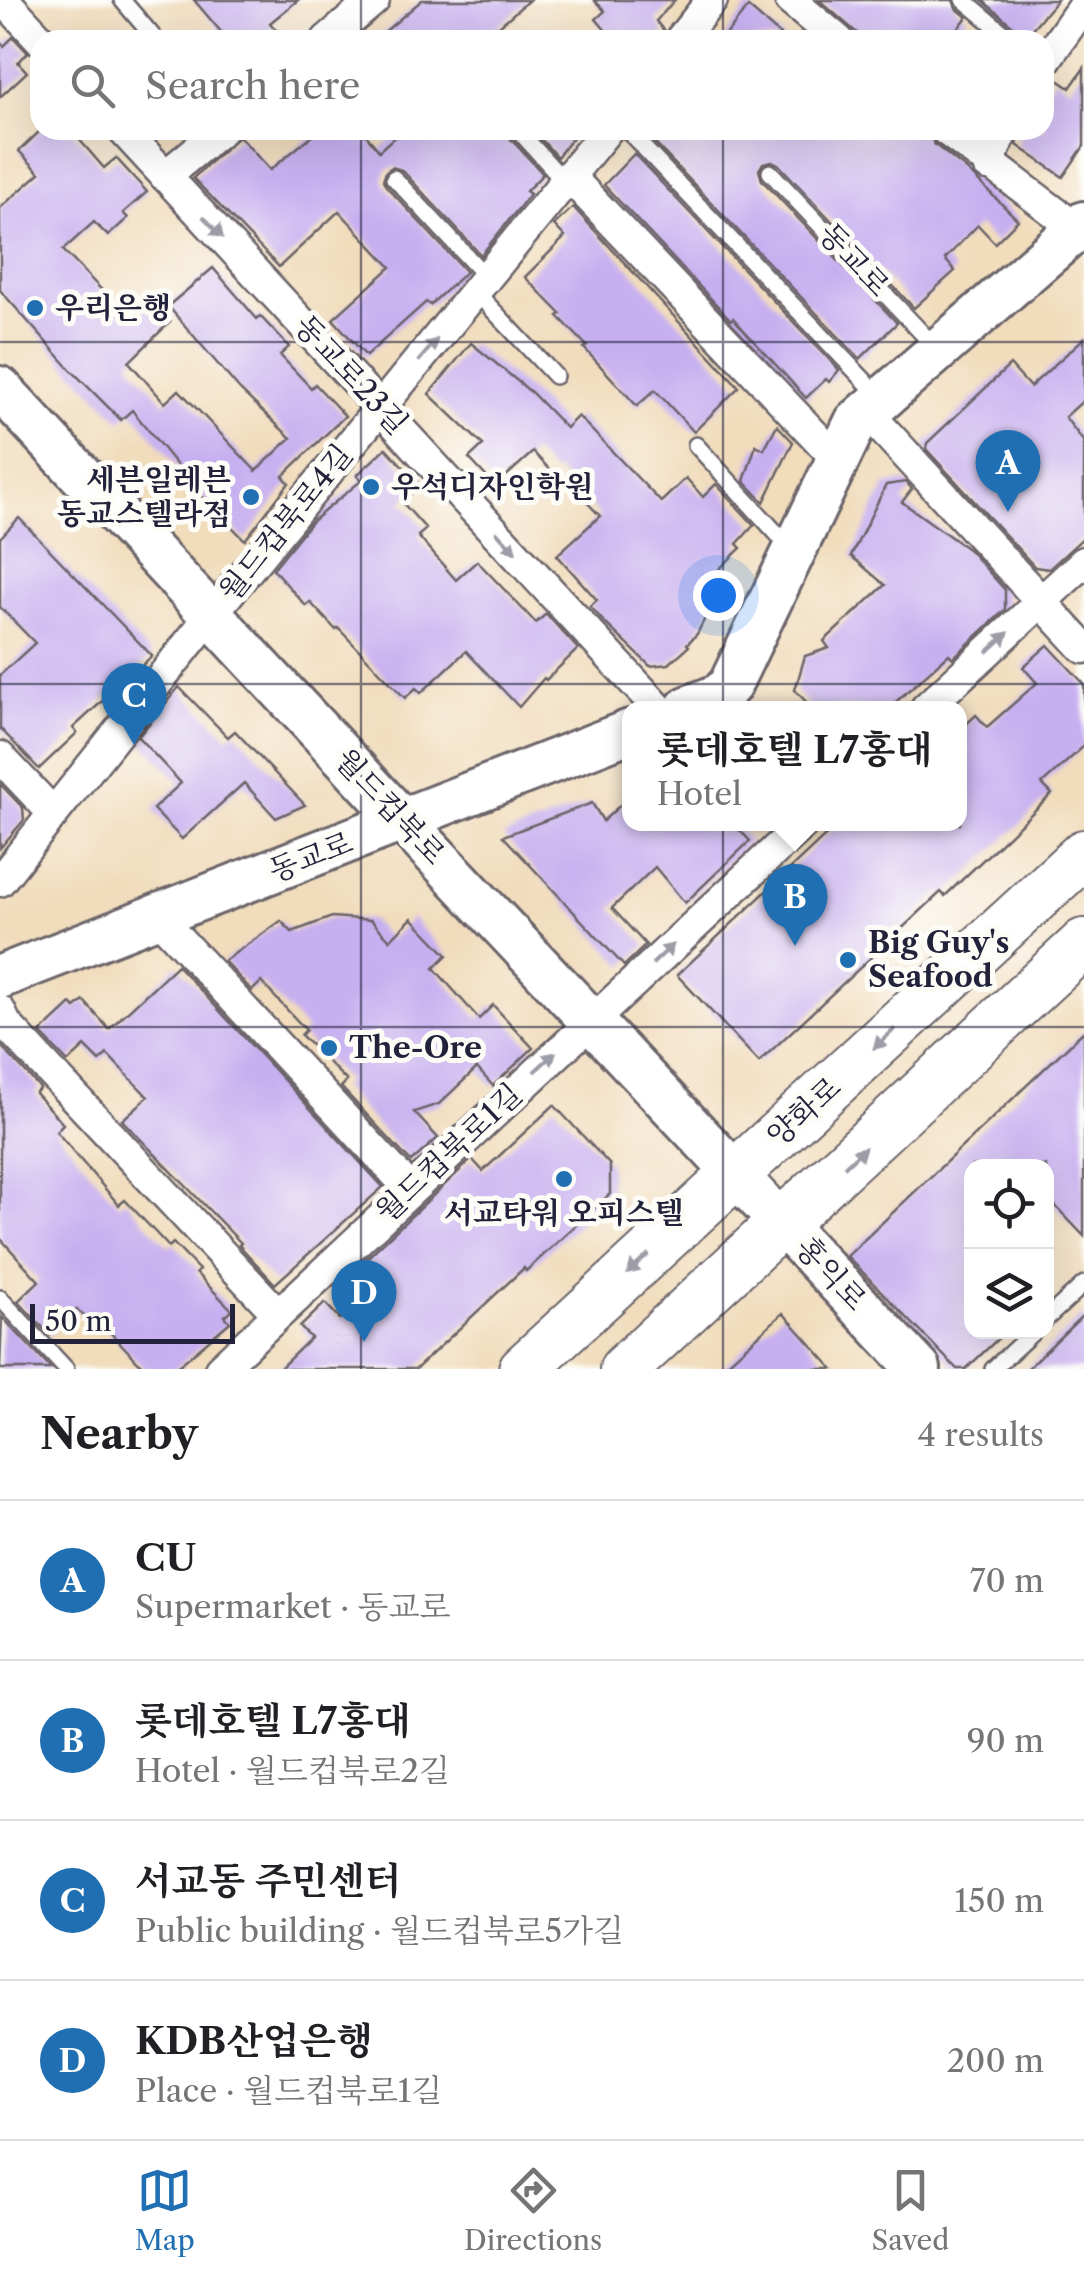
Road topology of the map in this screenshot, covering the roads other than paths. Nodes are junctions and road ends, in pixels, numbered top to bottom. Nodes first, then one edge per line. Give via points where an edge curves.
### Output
1 (4, 0) edge
2 (122, 0) edge
3 (712, 0) edge
4 (790, 0) edge
5 (964, 0) edge
6 (363, 4) edge
7 (1084, 5) edge
8 (32, 30) edge
9 (148, 30) edge
10 (337, 30) edge
11 (688, 30) edge
12 (826, 30) edge
13 (1000, 30) edge
14 (1054, 48) edge
15 (132, 140) edge
16 (209, 140) edge
17 (528, 140) edge
18 (599, 140) edge
19 (636, 140) edge
20 (958, 140) edge
21 (999, 140) edge
22 (988, 165) junction
23 (770, 172) dead end
24 (165, 176) junction
25 (394, 178) dead end
26 (567, 179) junction
27 (1080, 226) edge
28 (482, 285) junction
29 (937, 349) junction
30 (556, 376) dead end
31 (0, 388) edge
32 (873, 405) junction
33 (381, 406) junction
34 (696, 445) dead end
35 (838, 460) junction
36 (794, 552) junction
37 (1084, 562) edge
38 (1041, 602) junction
39 (211, 615) junction
40 (1084, 648) edge
41 (652, 701) edge
42 (705, 701) edge
43 (934, 701) edge
44 (622, 734) edge
45 (0, 757) edge
46 (53, 813) junction
47 (402, 822) junction
48 (796, 831) edge
49 (1084, 854) edge
50 (0, 880) edge
51 (158, 916) junction
52 (1084, 943) edge
53 (0, 977) edge
54 (0, 1011) edge
55 (592, 1021) junction
56 (734, 1174) junction
57 (410, 1189) junction
58 (783, 1224) junction
59 (1084, 1284) edge
60 (0, 1298) edge
61 (1054, 1312) edge
62 (278, 1314) junction
63 (1025, 1339) edge
64 (66, 1369) edge
65 (220, 1369) edge
66 (523, 1369) edge
67 (624, 1369) edge
68 (919, 1369) edge
69 (993, 1369) edge

1 - 8 street
2 - 9 lane
3 - 11 street
4 - 12 street
5 - 13 lane
6 - 10 street
7 - 14 street
15 - 24 street, 동교로23길
16 - 24 street
17 - 26 lane
18 - 26 street, 월드컵북로4길
19 - 32 lane
20 - 22 street
21 - 22 street
22 - 27 street
23 - 29 lane, 동교로
24 -> 33 street, 동교로23길
25 - 28 lane
26 - 28 street, 월드컵북로4길
26 - 35 street
27 - 29 main road
28 - 30 lane
33 -> 28 street, 월드컵북로4길
29 - 32 main road
31 - 39 main road, 월드컵북로
32 - 35 main road via 856,422
32 - 38 street
33 - 39 street, 월드컵북로4길
33 -> 41 street, 동교로23길
34 - 36 lane
35 - 36 main road
36 - 42 main road via 730,685
37 - 38 street
38 - 40 street
43 -> 38 street
39 - 46 street, 월드컵북로4길
39 - 47 main road, 월드컵북로
44 - 47 main road, 동교로
45 - 46 street
46 - 50 street, 월드컵북로4길
47 - 51 main road, 동교로
47 - 55 main road, 월드컵북로
55 -> 48 street, 월드컵북로1길
49 -> 56 main road, 양화로
51 - 53 main road, 동교로
51 - 57 street
58 -> 52 main road
54 - 62 street
55 - 56 main road, 월드컵북로
57 -> 55 street, 월드컵북로1길
56 - 58 main road, 월드컵북로
56 -> 66 main road, 양화로
57 - 62 street, 월드컵북로1길
58 - 67 main road
58 - 68 main road, 홍익로
59 - 61 lane
60 - 64 lane
62 - 65 street, 월드컵북로1길
63 - 69 lane

